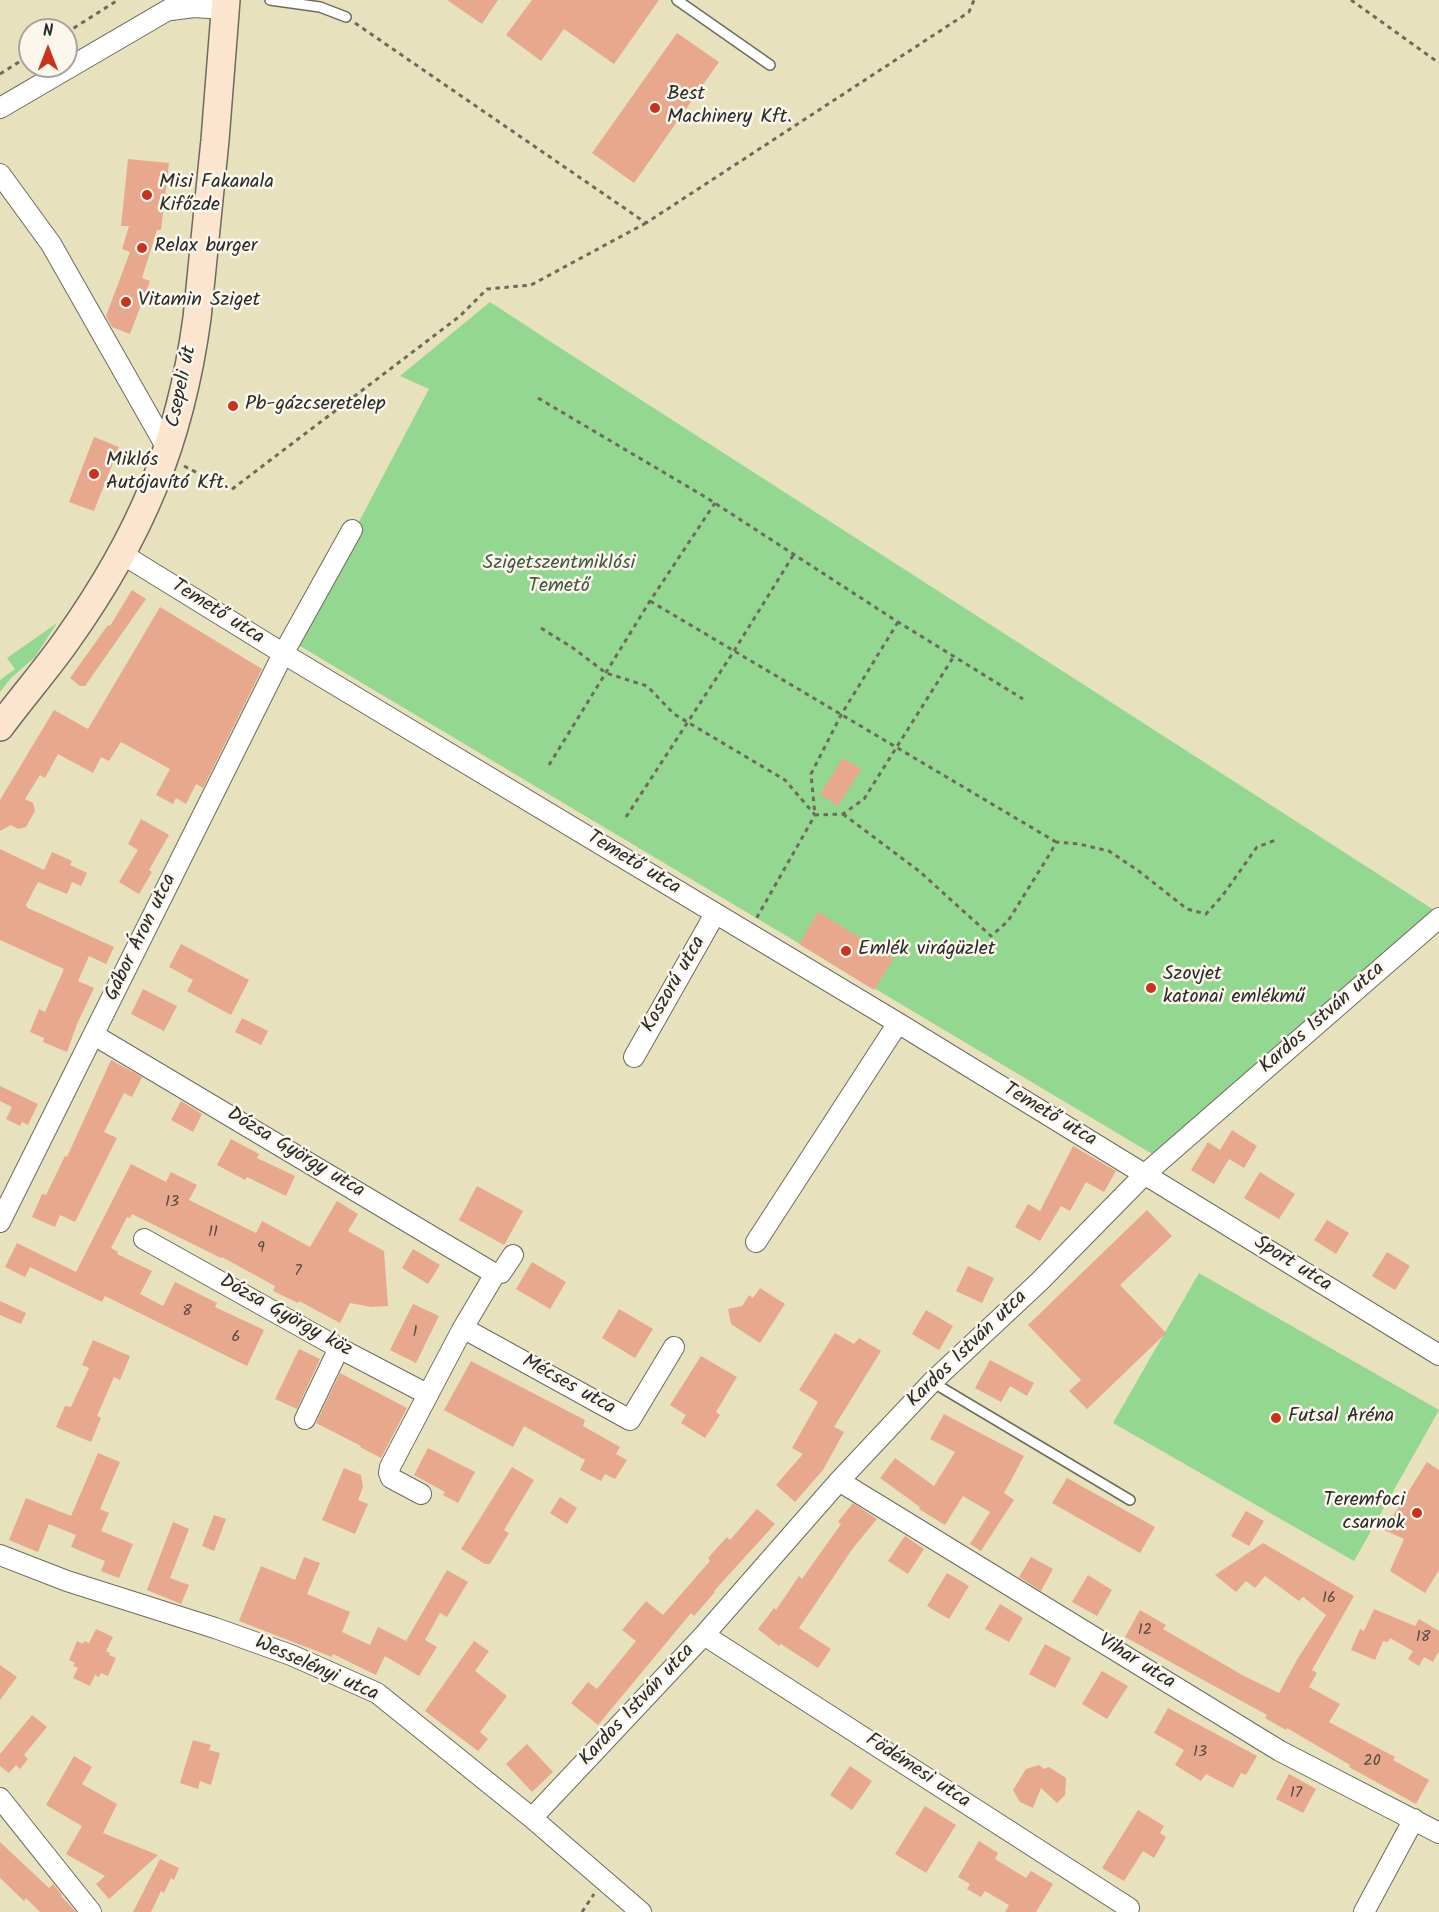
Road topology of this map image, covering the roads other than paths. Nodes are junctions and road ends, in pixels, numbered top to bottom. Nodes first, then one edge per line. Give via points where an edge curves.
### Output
1 (184, 0) edge
2 (270, 0) edge
3 (677, 0) edge
4 (225, 4) edge
5 (163, 12) junction
6 (346, 17) road end
7 (770, 65) dead end
8 (0, 108) edge
9 (0, 174) edge
10 (168, 450) junction
11 (352, 530) dead end
12 (122, 554) junction
13 (283, 654) junction
14 (0, 727) edge
15 (716, 914) junction
16 (1439, 918) edge
17 (898, 1023) junction
18 (94, 1035) junction
19 (634, 1057) dead end
20 (1144, 1174) junction
21 (0, 1222) edge
22 (144, 1239) dead end
23 (756, 1242) dead end
24 (513, 1255) dead end
25 (495, 1274) junction
26 (463, 1328) junction
27 (674, 1347) dead end
28 (339, 1348) junction
29 (1439, 1355) edge
30 (932, 1382) junction
31 (427, 1394) junction
32 (305, 1419) dead end
33 (839, 1481) junction
34 (421, 1494) dead end
35 (1130, 1500) dead end
36 (0, 1555) edge
37 (704, 1635) junction
38 (0, 1798) edge
39 (532, 1818) junction
40 (1414, 1819) junction
41 (1439, 1833) edge
42 (1129, 1908) dead end
43 (91, 1912) edge
44 (641, 1912) edge
45 (1364, 1912) edge

1 - 5 street
2 - 6 lane via 320,7
3 - 7 lane
4 - 5 street
4 - 10 street, Csepeli út via 196,326
5 - 8 street
9 - 10 street via 51,244
10 - 12 street, Csepeli út via 146,508
11 - 13 street, Gábor Áron utca
12 - 13 street, Temető utca
12 - 14 street, Csepeli út via 67,640
13 - 15 street, Temető utca
13 - 18 street, Gábor Áron utca
15 - 17 street, Temető utca
15 - 19 street, Koszorú utca
16 - 20 street, Kardos István utca
17 - 20 street, Temető utca
17 - 23 street
18 - 21 street, Gábor Áron utca
18 - 25 street, Dózsa György utca
20 - 29 street, Sport utca
20 - 30 street, Kardos István utca via 1039,1282
22 - 28 street, Dózsa György köz
24 - 25 street via 501,1273
25 - 26 street
26 - 27 street, Mécses utca via 630,1420
26 - 31 street
28 - 31 street, Dózsa György köz
28 - 32 street
30 - 33 street, Kardos István utca
30 - 35 lane
31 - 34 street via 388,1473
33 - 37 street, Kardos István utca
33 - 40 street, Vihar utca via 1280,1751
36 - 39 street, Wesselényi utca via 67,1581 215,1628 377,1693
37 - 39 street, Kardos István utca
37 - 42 street, Födémesi utca
38 - 43 street
39 - 44 street, Wesselényi utca
40 - 41 street, Vihar utca
40 - 45 street

